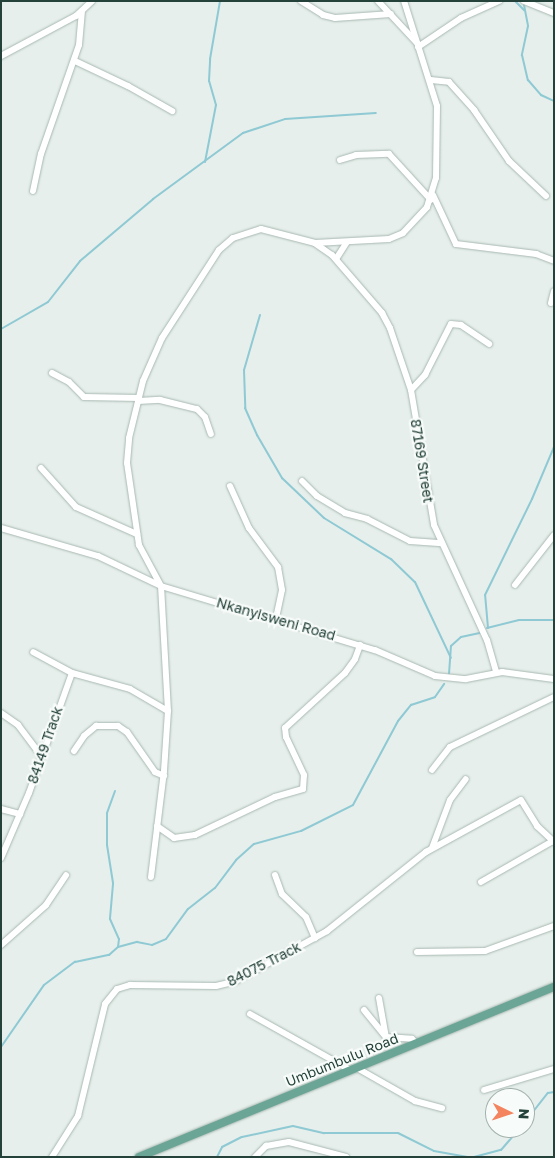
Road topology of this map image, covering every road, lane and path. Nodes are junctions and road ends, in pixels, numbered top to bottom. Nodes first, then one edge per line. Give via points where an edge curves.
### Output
1 (92, 1) edge
2 (301, 1) edge
3 (378, 1) edge
4 (404, 1) edge
5 (499, 1) edge
6 (524, 1) edge
7 (82, 12) junction
8 (554, 13) edge
9 (391, 14) junction
10 (418, 45) junction
11 (1, 56) edge
12 (75, 61) junction
13 (431, 80) junction
14 (172, 111) dead end
15 (340, 160) dead end
16 (33, 191) dead end
17 (546, 196) dead end
18 (432, 198) junction
19 (347, 242) junction
20 (315, 243) junction
21 (336, 259) junction
22 (554, 261) edge
23 (554, 291) edge
24 (551, 303) dead end
25 (489, 344) dead end
26 (52, 373) dead end
27 (411, 390) junction
28 (138, 400) junction
29 (210, 434) dead end
30 (40, 468) dead end
31 (302, 481) dead end
32 (230, 486) dead end
33 (1, 528) edge
34 (137, 534) junction
35 (554, 535) edge
36 (442, 543) junction
37 (515, 585) dead end
38 (161, 586) junction
39 (276, 619) junction
40 (360, 645) junction
41 (33, 652) dead end
42 (496, 672) junction
43 (72, 673) junction
44 (554, 679) edge
45 (554, 697) edge
46 (168, 711) junction
47 (1, 713) edge
48 (74, 752) dead end
49 (41, 755) junction
50 (432, 770) dead end
51 (164, 776) junction
52 (466, 778) dead end
53 (1, 809) edge
54 (20, 814) junction
55 (157, 826) junction
56 (553, 842) edge
57 (432, 848) junction
58 (1, 858) edge
59 (66, 875) dead end
60 (275, 875) dead end
61 (151, 877) dead end
62 (481, 882) dead end
63 (554, 926) edge
64 (315, 938) junction
65 (1, 945) edge
66 (417, 952) dead end
67 (554, 987) edge
68 (379, 998) dead end
69 (364, 1010) dead end
70 (250, 1014) dead end
71 (386, 1037) junction
72 (416, 1043) junction
73 (353, 1069) junction
74 (554, 1069) edge
75 (484, 1090) dead end
76 (442, 1108) dead end
77 (52, 1157) edge
78 (139, 1157) edge
79 (255, 1157) edge
80 (346, 1157) edge

1 - 7 street
2 - 9 street via 323,15 335,18
3 - 9 street
4 - 10 street
5 - 10 street via 461,18
6 - 8 street
7 - 11 street
7 - 12 street via 82,32
9 - 10 street
10 - 13 street
12 - 14 street
12 - 16 street via 41,154
13 - 17 street via 449,82 474,110 509,161
13 - 18 street via 438,127
15 - 18 street via 356,155 389,154
18 - 19 street via 399,236
18 - 22 street via 456,244 536,254
19 - 20 street
19 - 21 street
20 - 21 street, 87169 Street
20 - 28 street via 261,229 240,234 226,242 154,352
21 - 27 street, 87169 Street via 385,318
23 - 24 street
25 - 27 street via 461,325 451,324 425,375
26 - 28 street via 69,382 84,397
27 - 36 street, 87169 Street via 428,500
28 - 29 street via 160,400 197,409 205,417
28 - 34 street via 126,455
30 - 34 street via 76,506
31 - 36 street via 312,492 345,513 367,519 410,541
32 - 39 street via 249,528 278,567 282,590
33 - 38 street, Nkanyisweni Road via 76,548
34 - 38 street via 142,555
35 - 37 street
36 - 42 street, 87169 Street via 487,640
38 - 39 street, Nkanyisweni Road
38 - 46 street
39 - 40 street, Nkanyisweni Road
40 - 42 street, Nkanyisweni Road via 442,678 466,679
40 - 55 street via 345,673 285,728 304,775 303,789 275,797 195,835 174,838
41 - 43 street
42 - 44 street, Nkanyisweni Road
43 - 46 street via 130,688
43 - 49 street, 84149 Track
45 - 50 street via 450,747
46 - 51 street
47 - 49 street via 18,725
48 - 51 street via 84,736 96,726 118,726 127,732 155,772
49 - 54 street, 84149 Track
51 - 55 street
52 - 57 street via 450,800
53 - 54 street
54 - 58 street, 84149 Track
55 - 61 street
56 - 57 street, 84075 Track via 532,821 520,800
56 - 62 street
57 - 64 street, 84075 Track
59 - 65 street via 46,905
60 - 64 street via 282,894 306,917
63 - 66 street via 485,951
64 - 77 street, 84075 Track via 227,985 130,985 114,991 105,1004 78,1116
67 - 72 main road, Umbumbulu Road
68 - 71 street
69 - 71 street
70 - 73 street
71 - 72 street via 412,1039
72 - 73 main road, Umbumbulu Road
73 - 76 street via 416,1101
73 - 78 main road, Umbumbulu Road
74 - 75 street
79 - 80 street via 266,1146 289,1142

